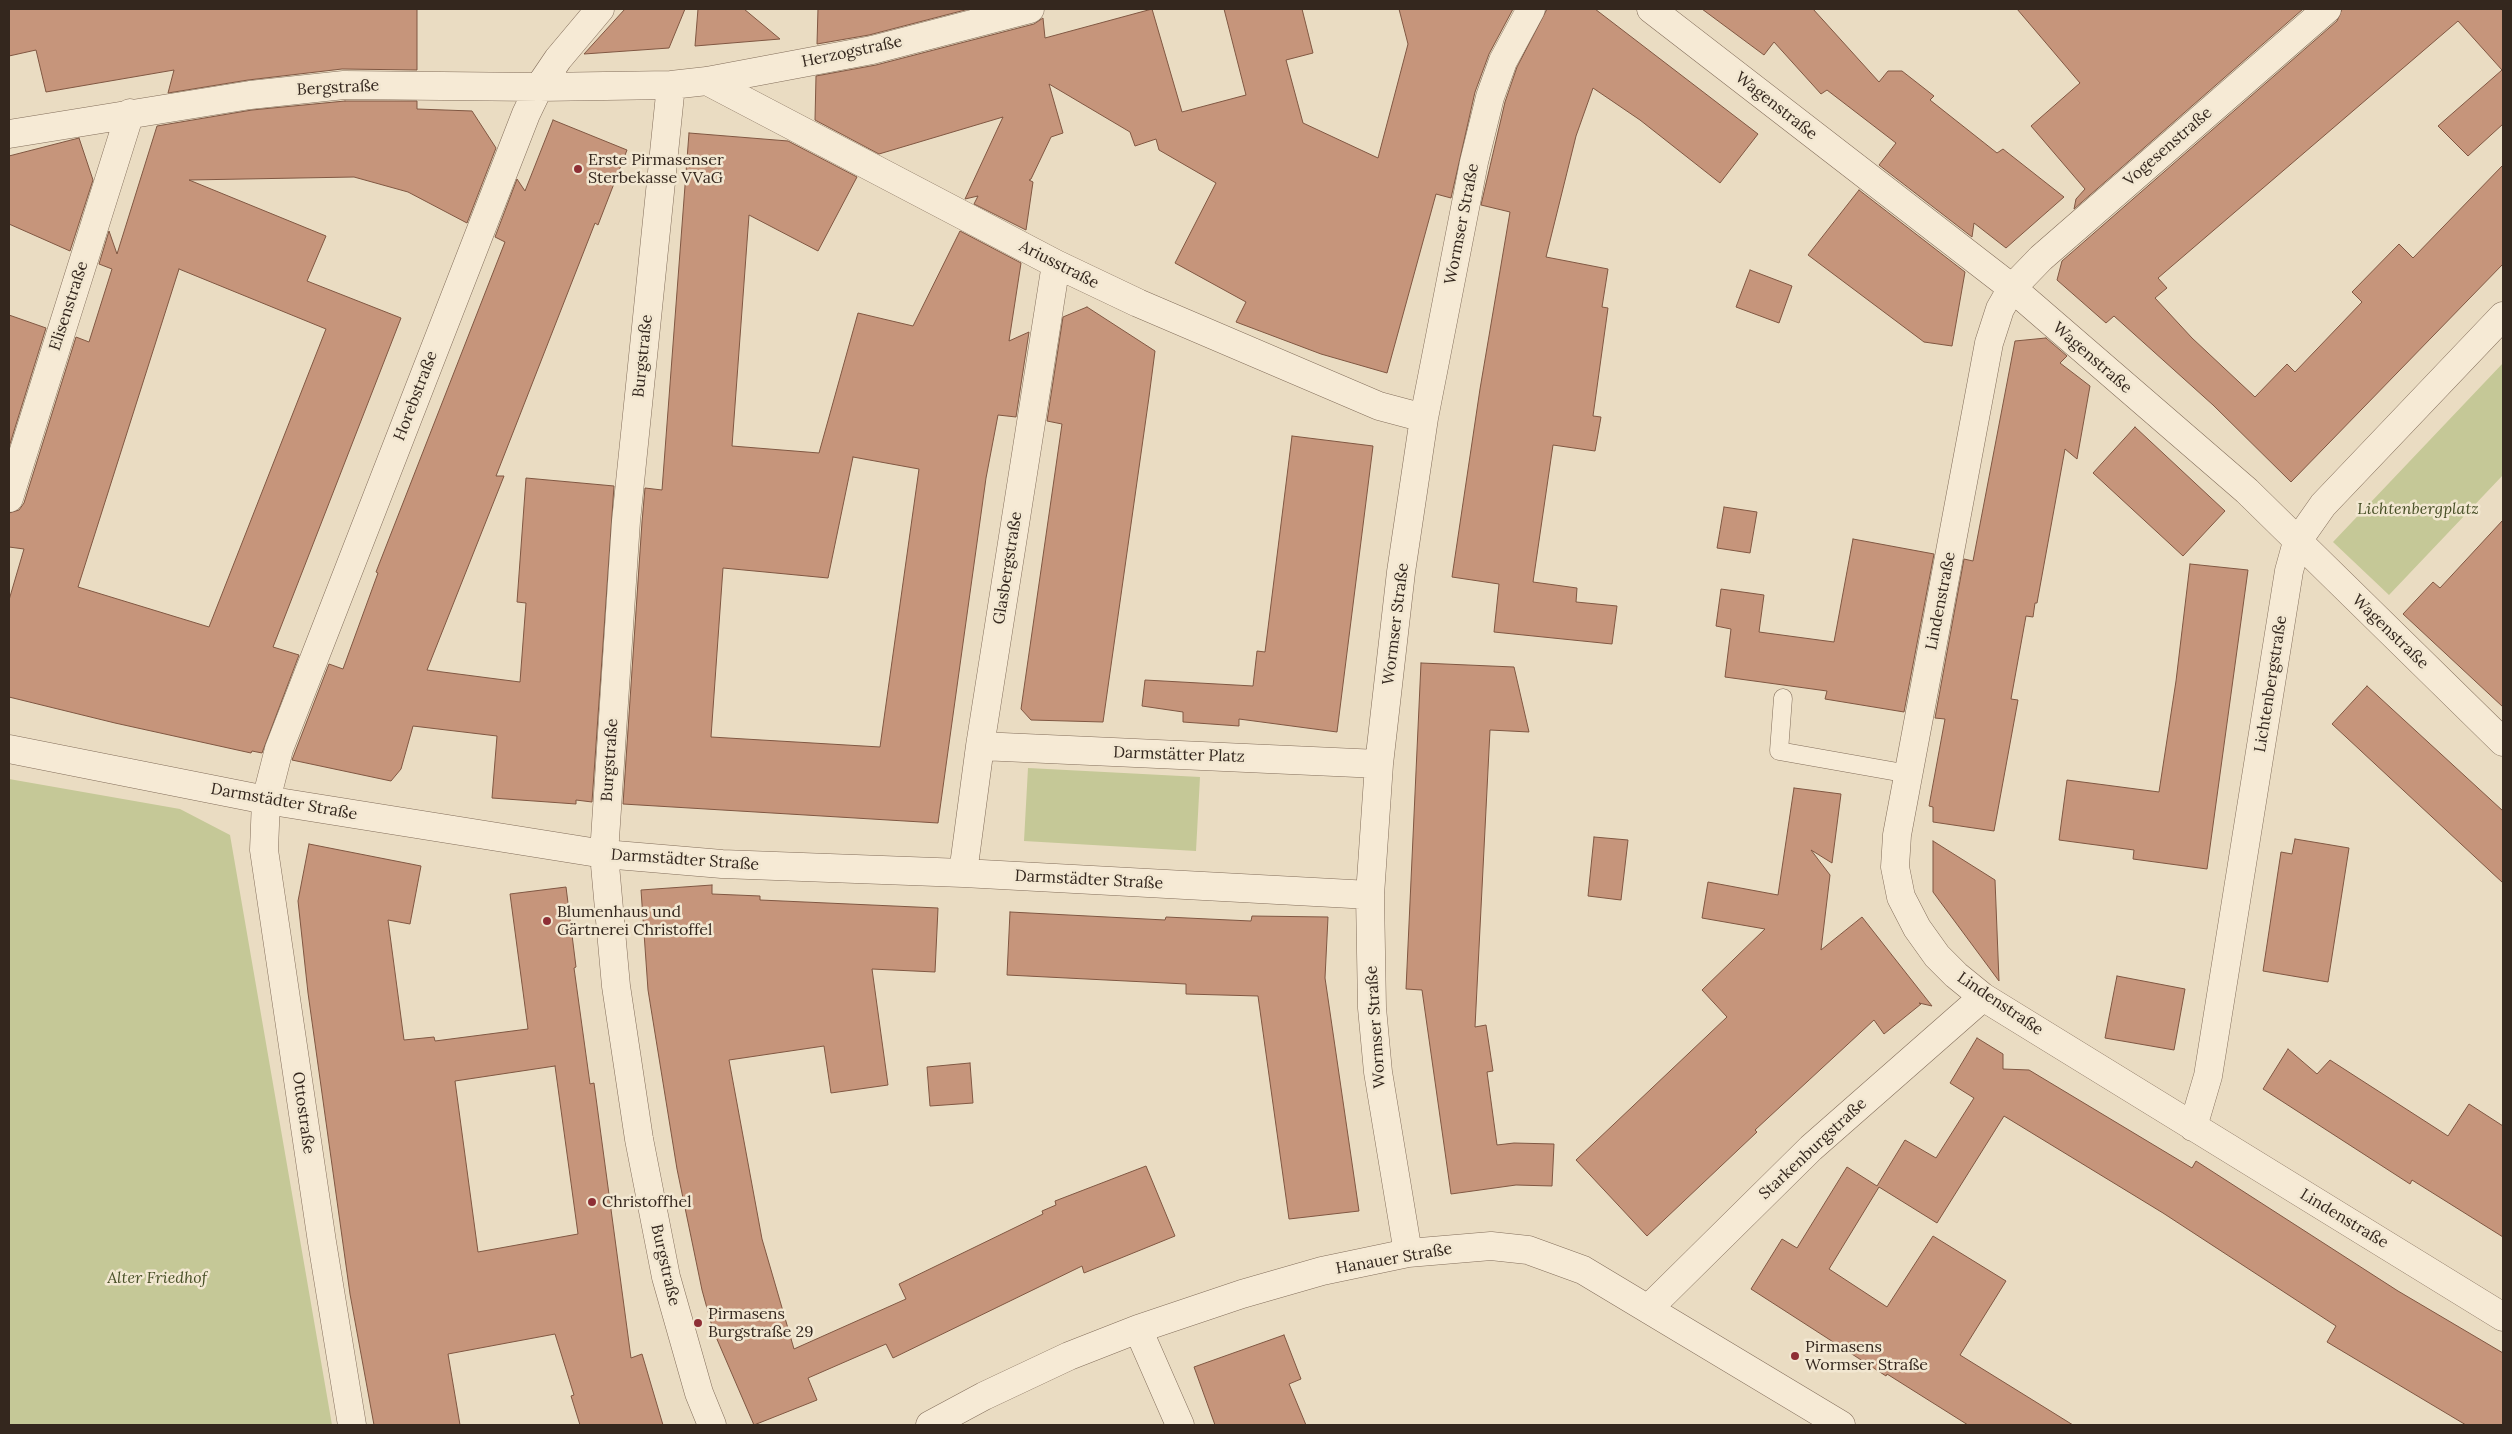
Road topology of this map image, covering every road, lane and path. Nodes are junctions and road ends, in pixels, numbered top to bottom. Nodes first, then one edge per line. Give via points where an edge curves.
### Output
1 (600, 9) edge
2 (1030, 9) edge
3 (1531, 9) edge
4 (1651, 9) edge
5 (2327, 9) edge
6 (708, 81) junction
7 (671, 85) junction
8 (539, 87) junction
9 (130, 113) junction
10 (9, 134) edge
11 (1056, 264) junction
12 (2012, 288) junction
13 (2503, 316) edge
14 (1424, 418) junction
15 (9, 498) edge
16 (2298, 542) junction
17 (1783, 698) dead end
18 (2503, 742) edge
19 (980, 746) junction
20 (9, 749) edge
21 (1379, 764) junction
22 (1909, 774) junction
23 (266, 800) junction
24 (604, 854) junction
25 (963, 872) junction
26 (1370, 895) junction
27 (1984, 996) junction
28 (2193, 1127) junction
29 (1408, 1253) junction
30 (1649, 1308) junction
31 (2503, 1317) edge
32 (1138, 1329) junction
33 (352, 1425) edge
34 (712, 1425) edge
35 (930, 1425) edge
36 (1180, 1425) edge
37 (1840, 1425) edge

1 - 8 street, Horebstraße
2 - 6 street, Herzogstraße via 872,50
3 - 14 street, Wormser Straße via 1503,61 1490,97 1474,162
4 - 12 street, Wagenstraße
5 - 12 street, Vogesenstraße via 2041,258
6 - 7 street, Herzogstraße
6 - 11 street, Ariusstraße
7 - 8 street, Bergstraße
7 - 24 street, Burgstraße via 626,521
8 - 9 street, Bergstraße via 344,85
8 - 23 street, Horebstraße via 279,749
9 - 10 street, Bergstraße
9 - 15 street, Elisenstraße
11 - 14 street, Ariusstraße via 1138,303 1379,406
11 - 19 street, Glasbergstraße
12 - 16 street, Wagenstraße via 2247,490
12 - 22 street, Lindenstraße via 2000,309 1989,342
13 - 16 street, Lichtenbergstraße via 2323,505
14 - 21 street, Wormser Straße
16 - 18 street, Wagenstraße
16 - 28 street, Lichtenbergstraße via 2289,571 2208,1076
17 - 22 lane via 1779,751
19 - 21 street, Darmstätter Platz
19 - 25 street, Glasbergstraße
20 - 23 street, Darmstädter Straße
21 - 26 street, Wormser Straße
22 - 27 street, Lindenstraße via 1897,835 1895,867 1901,896 1917,928 1937,956
23 - 24 street, Darmstädter Straße
23 - 33 street, Ottostraße via 264,850
24 - 25 street, Darmstädter Straße via 722,864
24 - 34 street, Burgstraße via 616,986 639,1139 666,1277
25 - 26 street, Darmstädter Straße
26 - 29 street, Wormser Straße via 1372,1008 1378,1072
27 - 28 street, Lindenstraße
27 - 30 street, Starkenburgstraße via 1812,1148
28 - 31 street, Lindenstraße
29 - 30 street, Hanauer Straße via 1491,1246 1528,1250 1583,1270
29 - 32 street, Hanauer Straße via 1322,1271
30 - 37 street, Hanauer Straße
32 - 35 street, Hanauer Straße via 1069,1356
32 - 36 street

